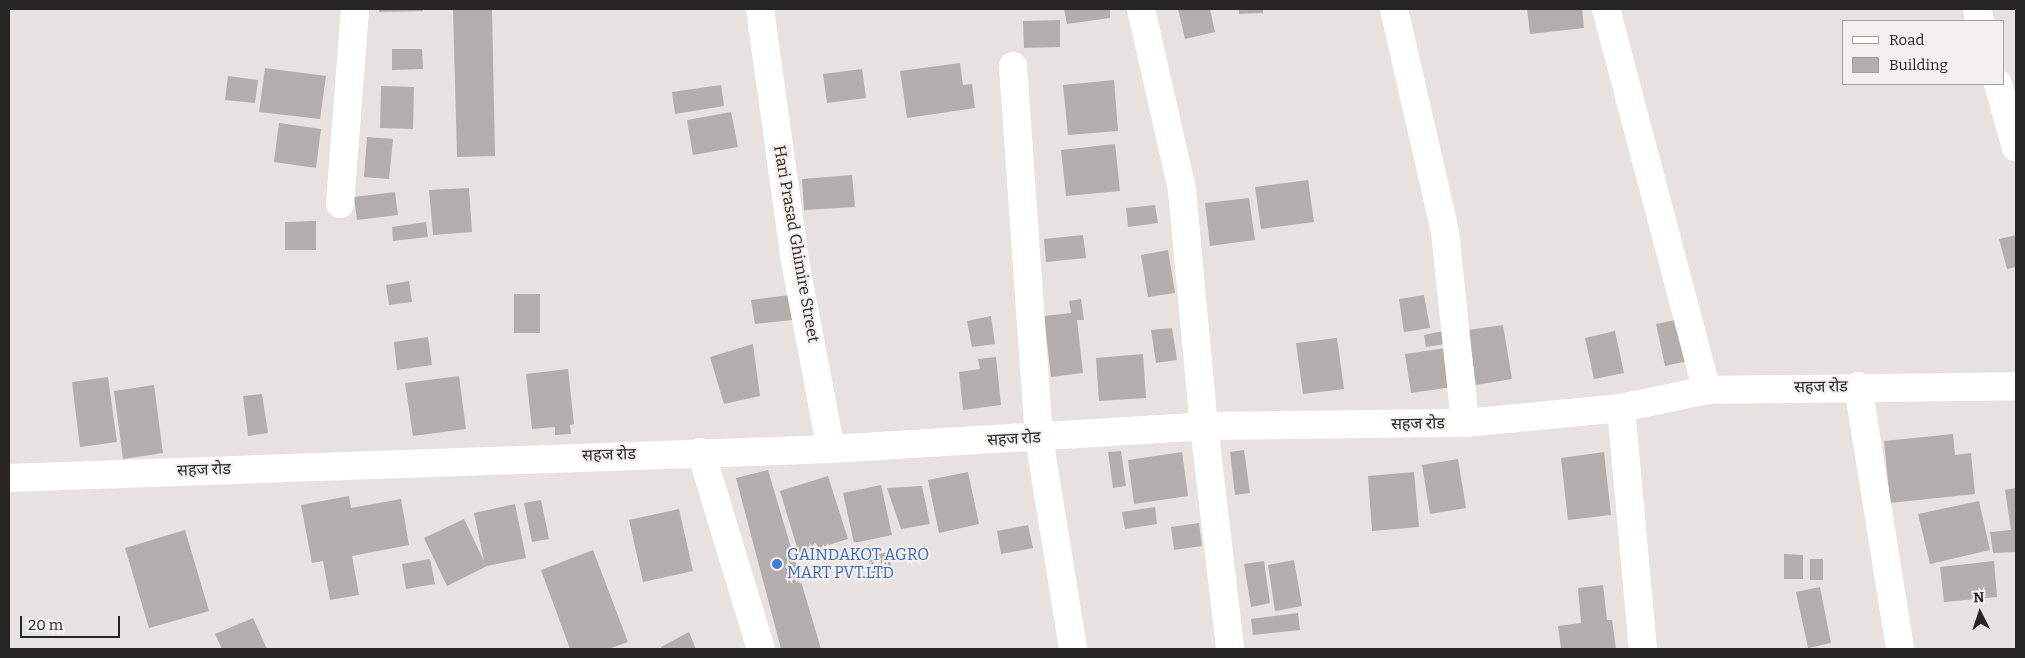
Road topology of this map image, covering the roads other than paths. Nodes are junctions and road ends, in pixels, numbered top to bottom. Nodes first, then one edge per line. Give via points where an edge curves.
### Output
1 (354, 9) edge
2 (760, 9) edge
3 (1141, 9) edge
4 (1394, 9) edge
5 (1606, 9) edge
6 (1013, 66) dead end
7 (1998, 85) edge
8 (2016, 148) edge
9 (340, 204) dead end
10 (1858, 386) junction
11 (2016, 386) edge
12 (1706, 390) junction
13 (1621, 408) junction
14 (1465, 423) junction
15 (1204, 426) junction
16 (1039, 438) junction
17 (831, 449) junction
18 (701, 452) junction
19 (9, 478) edge
20 (760, 649) edge
21 (1073, 649) edge
22 (1230, 649) edge
23 (1643, 649) edge
24 (1900, 649) edge

1 - 9 street
2 - 17 street, Hari Prasad Ghimire Street via 794,251
3 - 15 street via 1182,190
4 - 14 street via 1445,232
5 - 12 street
6 - 16 street
7 - 8 street
10 - 11 street, सहज रोड
10 - 12 street, सहज रोड
10 - 24 street
12 - 13 street, सहज रोड
13 - 14 street, सहज रोड
13 - 23 street
14 - 15 street, सहज रोड
15 - 16 street, सहज रोड
15 - 22 street
16 - 17 street, सहज रोड
16 - 21 street
17 - 18 street, सहज रोड
18 - 19 street, सहज रोड
18 - 20 street

